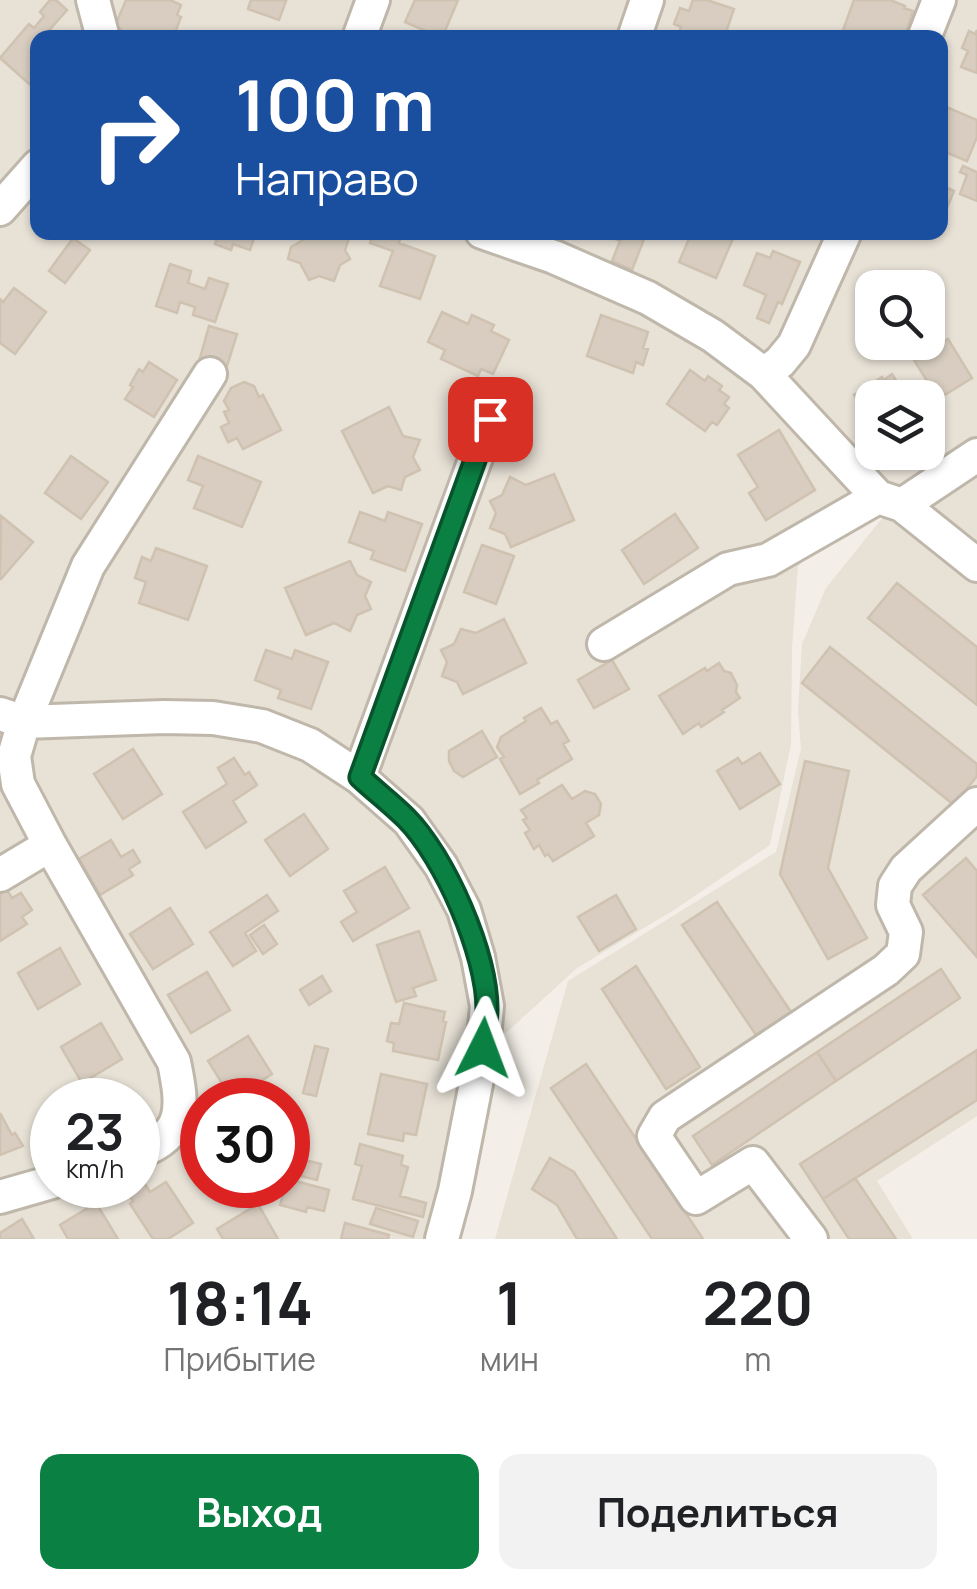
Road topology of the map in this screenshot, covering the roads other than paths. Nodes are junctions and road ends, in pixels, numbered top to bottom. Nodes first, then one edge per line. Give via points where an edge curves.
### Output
1 (93, 0) edge
2 (373, 0) edge
3 (648, 0) edge
4 (939, 0) edge
5 (100, 30) edge
6 (362, 30) edge
7 (637, 30) edge
8 (927, 30) edge
9 (30, 175) edge
10 (0, 209) edge
11 (529, 240) edge
12 (840, 240) edge
13 (558, 245) edge
14 (210, 374) dead end
15 (764, 374) junction
16 (490, 419) dead end
17 (977, 455) edge
18 (890, 501) junction
19 (977, 565) edge
20 (604, 644) dead end
21 (12, 718) edge
22 (360, 777) junction
23 (977, 804) edge
24 (50, 845) junction
25 (0, 875) edge
26 (160, 1141) edge
27 (30, 1188) edge
28 (0, 1197) edge
29 (442, 1239) edge
30 (811, 1239) edge

1 - 5 street
2 - 6 street
3 - 7 street
4 - 8 street
9 - 10 street
11 - 13 street
12 - 15 street via 794,345
13 - 15 street via 713,336
14 - 21 street via 88,566
15 - 18 street
16 - 22 street
17 - 18 street
18 - 19 street
18 - 20 street via 768,560 728,569
21 - 22 street via 213,718 262,726 310,745
21 - 24 street via 18,784
22 - 29 street via 409,821 441,866 464,910 487,1006
23 - 30 street via 895,886 893,904 906,932 903,954 665,1117 654,1136 696,1198 753,1162
24 - 25 street
24 - 26 street via 174,1062 182,1098 175,1127
27 - 28 street

